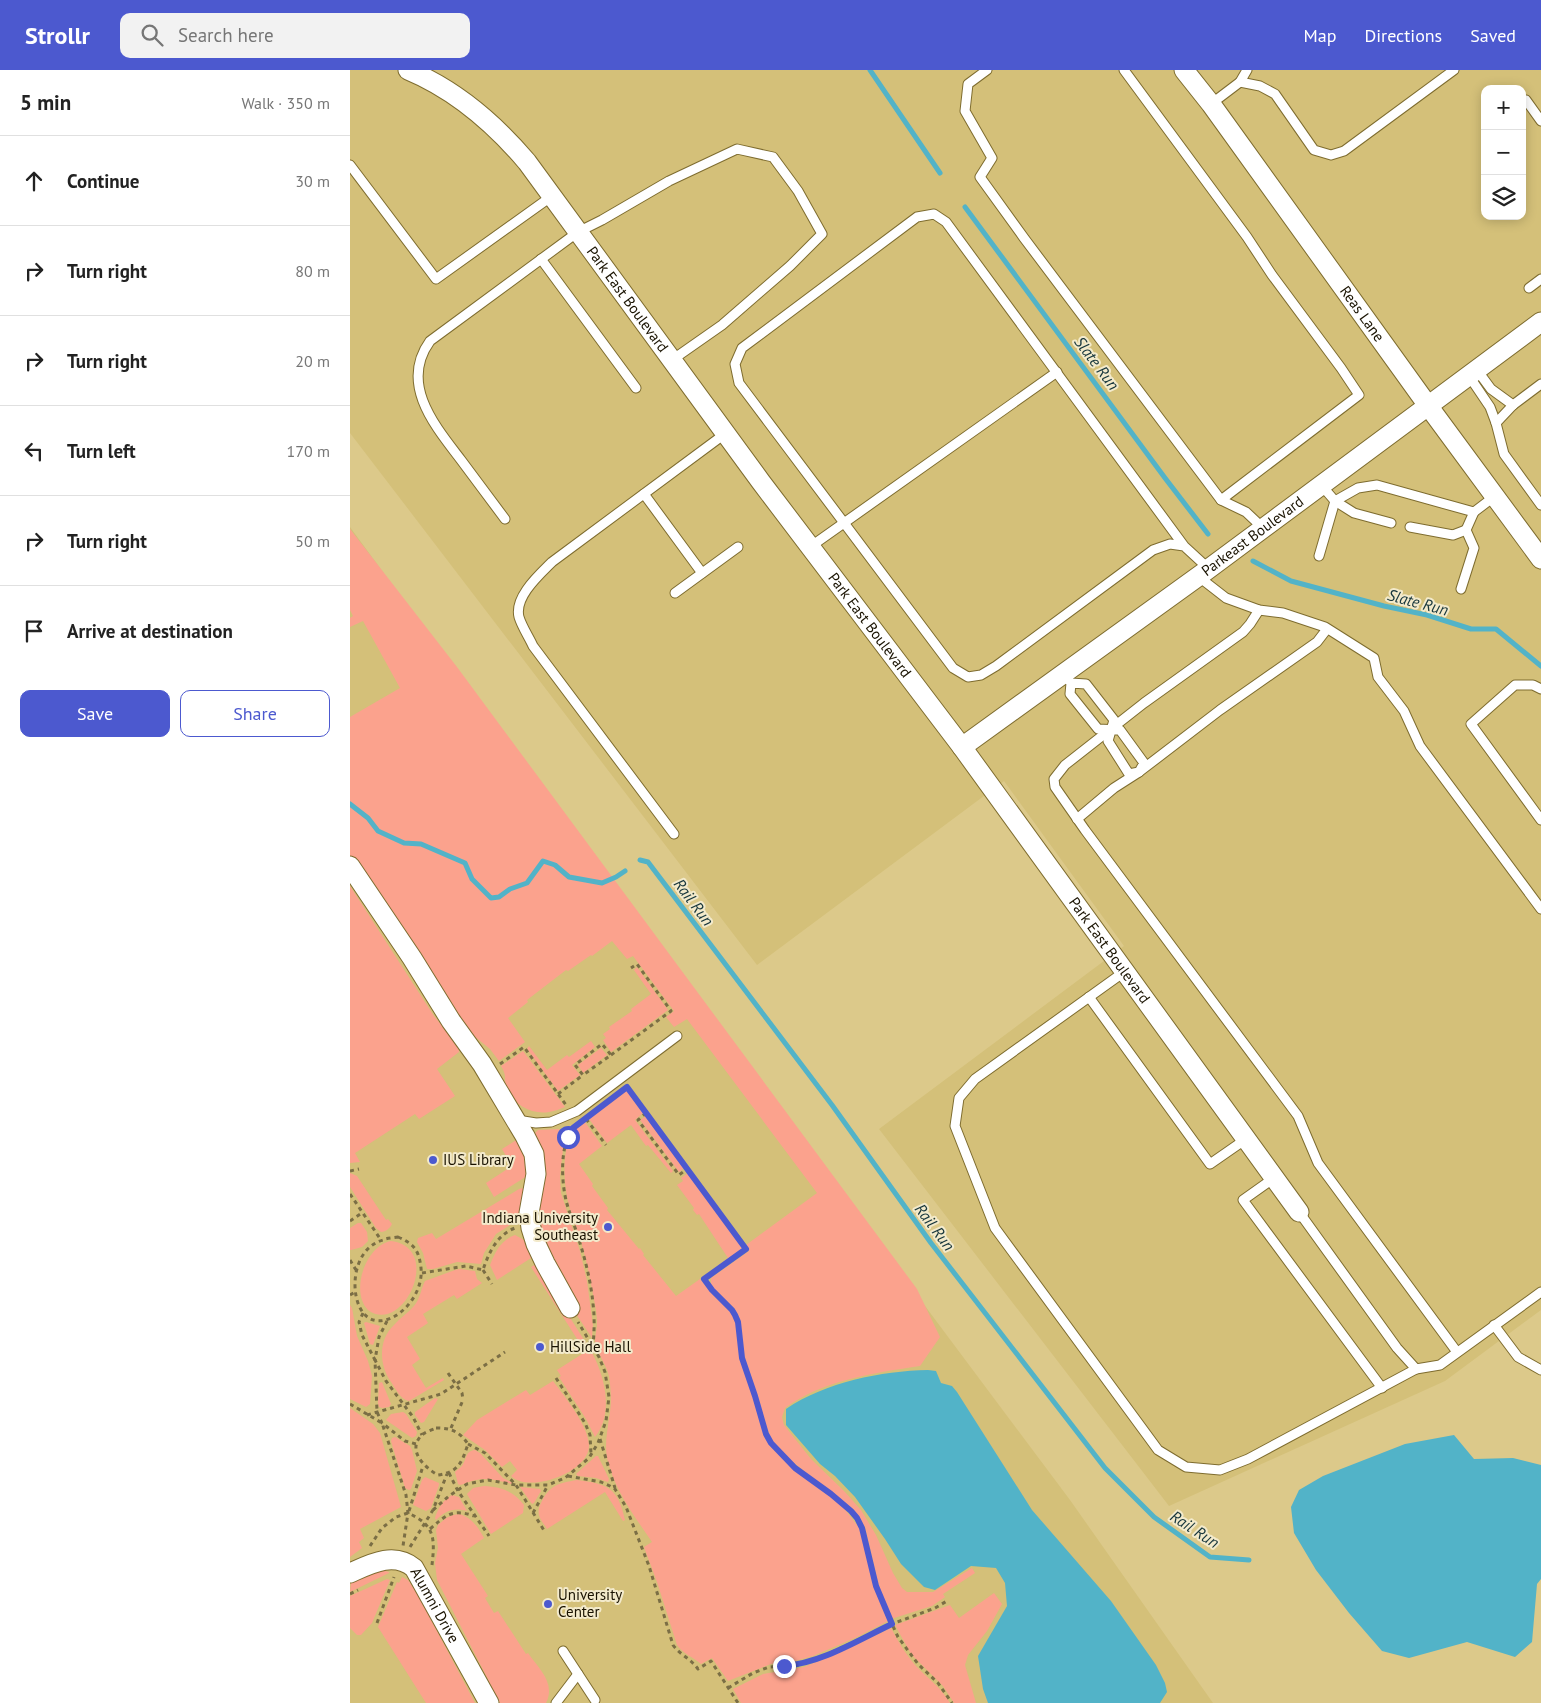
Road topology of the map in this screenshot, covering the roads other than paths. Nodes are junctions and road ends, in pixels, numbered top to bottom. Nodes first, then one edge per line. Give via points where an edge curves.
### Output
1 (408, 70) edge
2 (987, 70) edge
3 (1124, 70) edge
4 (1184, 70) edge
5 (1247, 70) edge
6 (1454, 70) edge
7 (1240, 82) junction
8 (1526, 100) dead end
9 (1211, 104) junction
10 (1541, 121) edge
11 (350, 165) edge
12 (552, 196) junction
13 (578, 232) junction
14 (541, 259) junction
15 (1541, 280) edge
16 (1529, 288) dead end
17 (1541, 322) edge
18 (672, 360) junction
19 (1057, 372) junction
20 (1473, 373) junction
21 (1541, 384) edge
22 (636, 388) dead end
23 (1514, 405) junction
24 (1429, 407) junction
25 (1496, 423) junction
26 (726, 433) junction
27 (1322, 486) junction
28 (644, 494) junction
29 (1496, 496) junction
30 (1221, 500) junction
31 (1335, 501) junction
32 (1541, 504) edge
33 (1474, 512) junction
34 (505, 519) dead end
35 (844, 523) junction
36 (1391, 523) dead end
37 (1410, 527) dead end
38 (1264, 529) junction
39 (1466, 530) junction
40 (1184, 546) junction
41 (738, 547) dead end
42 (810, 547) junction
43 (1319, 556) dead end
44 (1541, 559) edge
45 (702, 573) junction
46 (1204, 573) junction
47 (1461, 589) dead end
48 (675, 593) dead end
49 (1259, 610) junction
50 (1327, 628) junction
51 (1068, 678) junction
52 (1541, 689) edge
53 (1110, 731) junction
54 (962, 747) junction
55 (1138, 772) junction
56 (1076, 819) junction
57 (1541, 820) edge
58 (674, 834) dead end
59 (350, 866) edge
60 (1541, 909) edge
61 (1124, 972) junction
62 (1089, 997) junction
63 (676, 1036) dead end
64 (515, 1119) junction
65 (1246, 1139) junction
66 (1274, 1178) junction
67 (1299, 1212) joint
68 (1541, 1292) edge
69 (570, 1308) road end
70 (1494, 1326) junction
71 (1457, 1352) junction
72 (1416, 1370) junction
73 (1541, 1370) edge
74 (1382, 1388) junction
75 (350, 1573) edge
76 (563, 1651) dead end
77 (578, 1674) junction
78 (595, 1700) dead end
79 (489, 1703) edge
80 (556, 1703) edge

1 - 12 street, Park East Boulevard via 478,112 512,145
2 - 30 lane via 968,84 965,111 992,158 980,177
3 - 30 lane via 1359,395
4 - 9 street, Reas Lane
5 - 7 lane
6 - 7 lane via 1344,151 1331,156 1314,150 1275,94 1260,86
7 - 9 lane
8 - 10 lane
9 - 24 street, Reas Lane
11 - 12 lane via 436,279
12 - 13 street, Park East Boulevard
13 - 14 lane
13 - 18 street, Park East Boulevard
13 - 18 lane via 737,149 773,157 798,191 822,234 722,324
14 - 22 lane
14 - 34 lane via 430,341 419,364 424,404 434,423
15 - 16 lane
17 - 20 street, Parkeast Boulevard
18 - 26 street, Park East Boulevard
19 - 35 lane
19 - 35 lane via 946,222 934,214 917,217 742,348 735,364 740,383
19 - 40 lane
20 - 23 lane
20 - 24 street, Parkeast Boulevard
20 - 25 lane
21 - 23 lane
23 - 25 lane
24 - 27 street, Parkeast Boulevard
24 - 29 street, Reas Lane
25 - 32 lane via 1504,454
26 - 28 lane
26 - 42 street, Park East Boulevard
27 - 31 lane
27 - 38 street, Parkeast Boulevard
28 - 45 lane
28 - 58 lane via 552,562 521,599 519,616 533,646
29 - 33 lane
29 - 44 street, Reas Lane
30 - 38 lane via 1246,512
31 - 33 lane via 1358,488 1377,485
31 - 36 lane via 1354,513
31 - 43 lane
33 - 39 lane
35 - 40 lane via 953,668 968,677 996,666 1153,550 1170,544
35 - 42 lane
37 - 39 lane via 1453,535
38 - 46 street, Parkeast Boulevard
39 - 47 lane via 1474,548
40 - 46 lane
41 - 45 lane
42 - 54 street, Park East Boulevard
45 - 48 lane
46 - 49 lane via 1226,598
46 - 51 street, Parkeast Boulevard
49 - 50 lane via 1283,613
49 - 53 lane via 1243,632
50 - 55 lane via 1317,642
50 - 60 lane via 1374,658 1378,677 1404,711 1420,746
51 - 53 lane via 1070,694 1098,729
51 - 53 lane via 1086,684 1114,720
51 - 54 street, Parkeast Boulevard
52 - 57 lane via 1533,685 1515,685 1471,724
53 - 55 lane via 1108,741 1129,774
53 - 55 lane via 1120,730 1144,763
53 - 56 lane via 1065,765 1054,779 1055,787
54 - 61 street, Park East Boulevard
55 - 56 lane
56 - 71 lane via 1298,1116 1318,1163
59 - 64 street
61 - 62 lane
61 - 65 street, Park East Boulevard
62 - 65 lane via 1210,1164
62 - 74 lane via 974,1079 959,1098 955,1126 995,1228 1158,1450 1186,1466 1220,1470 1248,1459
63 - 64 lane via 577,1111 551,1122
64 - 69 street via 534,1154 536,1174 529,1213 536,1244
65 - 66 street, Park East Boulevard
66 - 67 street, Park East Boulevard
66 - 74 lane via 1243,1200
67 - 72 lane
68 - 70 lane
70 - 71 lane
70 - 73 lane via 1518,1356
71 - 72 lane via 1440,1365
72 - 74 lane
75 - 79 street, Alumni Drive via 380,1560 401,1562 414,1568
76 - 77 lane
77 - 78 lane
77 - 80 lane

